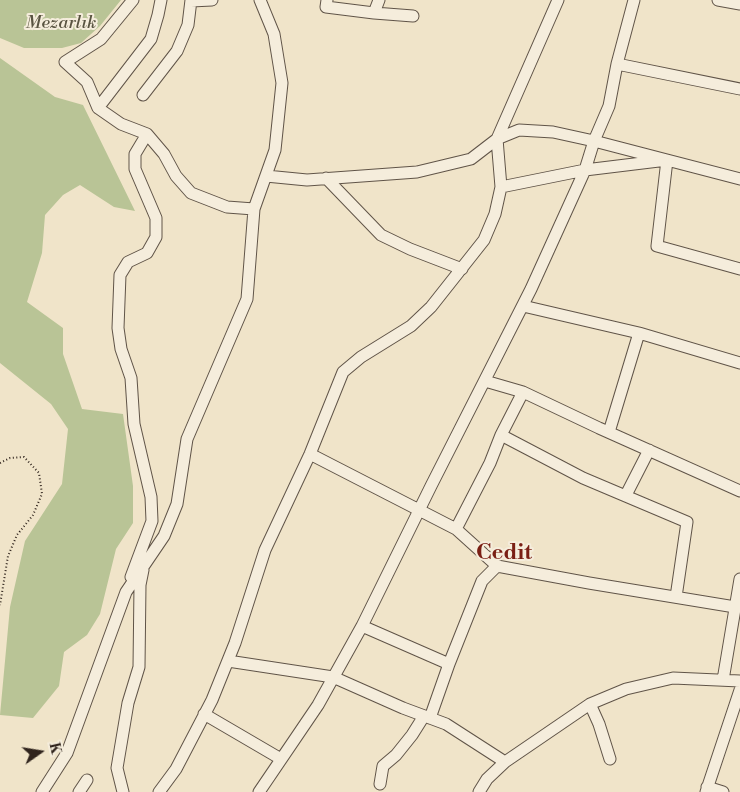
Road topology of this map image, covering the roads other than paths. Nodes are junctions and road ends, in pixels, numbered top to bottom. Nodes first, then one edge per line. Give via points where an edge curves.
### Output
1 (133, 0) edge
2 (161, 0) edge
3 (212, 0) edge
4 (260, 0) edge
5 (327, 0) edge
6 (379, 0) edge
7 (558, 0) edge
8 (634, 0) edge
9 (718, 0) edge
10 (191, 1) edge
11 (740, 4) edge
12 (374, 13) junction
13 (413, 16) dead end
14 (617, 64) junction
15 (740, 88) edge
16 (143, 96) dead end
17 (98, 108) junction
18 (147, 134) junction
19 (497, 139) junction
20 (594, 141) junction
21 (667, 160) junction
22 (585, 170) junction
23 (266, 176) junction
24 (326, 178) junction
25 (740, 179) edge
26 (501, 187) junction
27 (254, 209) junction
28 (462, 269) junction
29 (740, 270) edge
30 (523, 306) junction
31 (639, 332) junction
32 (739, 362) edge
33 (485, 381) junction
34 (523, 392) junction
35 (609, 432) junction
36 (501, 435) junction
37 (648, 450) junction
38 (310, 454) junction
39 (740, 491) edge
40 (626, 495) junction
41 (419, 510) junction
42 (456, 529) junction
43 (143, 566) junction
44 (497, 566) junction
45 (740, 579) edge
46 (126, 592) junction
47 (676, 597) junction
48 (735, 607) junction
49 (362, 626) junction
50 (228, 661) junction
51 (449, 664) junction
52 (333, 678) junction
53 (723, 680) junction
54 (740, 681) edge
55 (740, 690) edge
56 (590, 704) junction
57 (204, 714) junction
58 (427, 717) junction
59 (281, 759) junction
60 (610, 759) dead end
61 (505, 762) junction
62 (87, 780) dead end
63 (380, 784) dead end
64 (706, 790) edge
65 (42, 792) edge
66 (79, 792) edge
67 (123, 792) edge
68 (159, 792) edge
69 (259, 792) edge
70 (479, 792) edge
71 (723, 792) edge

1 - 17 street via 100,39 65,62 87,82
2 - 17 street via 151,39
3 - 10 street
4 - 23 street via 274,34 282,83 275,150
5 - 12 street via 326,7
6 - 12 street
7 - 19 street
8 - 14 street
9 - 11 street
10 - 16 street via 188,25 177,51
12 - 13 street
14 - 15 street
14 - 20 street via 609,106
17 - 18 street via 121,124
18 - 27 street via 191,193 227,207
18 - 46 street via 135,154 135,170 156,218 156,237 146,253 128,262 120,275 118,328 121,350 131,378 134,424 151,497 152,520
19 - 20 street via 519,130 553,132
19 - 24 street via 470,159 417,172
19 - 26 street
20 - 21 street
20 - 22 street
21 - 22 street
21 - 25 street
21 - 29 street via 657,246
22 - 26 street
22 - 30 street
23 - 24 street via 306,180
23 - 27 street
24 - 28 street via 382,235
26 - 28 street via 495,214 484,240
27 - 43 street via 247,299 187,439 176,504 164,536
28 - 38 street via 411,326 343,372
30 - 31 street
30 - 33 street
31 - 32 street
31 - 35 street
33 - 34 street
33 - 41 street
34 - 35 street
34 - 36 street
35 - 37 street
36 - 40 street via 583,478
36 - 42 street
37 - 39 street
37 - 40 street
38 - 41 street
38 - 50 street via 265,550
40 - 47 street via 687,522
41 - 42 street
41 - 49 street
42 - 44 street
43 - 46 street
43 - 67 street via 138,667 117,768
44 - 47 street
44 - 51 street via 482,581
45 - 48 street
46 - 65 street via 68,753
47 - 48 street
48 - 53 street
49 - 51 street
49 - 52 street
50 - 52 street
50 - 57 street
51 - 58 street
52 - 58 street
52 - 59 street
53 - 54 street
53 - 56 street via 673,678 626,689
55 - 64 street
56 - 60 street
56 - 61 street
57 - 59 street
57 - 68 street via 176,769
58 - 61 street via 446,724
58 - 63 street via 383,766
59 - 69 street
61 - 70 street
62 - 66 street
64 - 71 street

